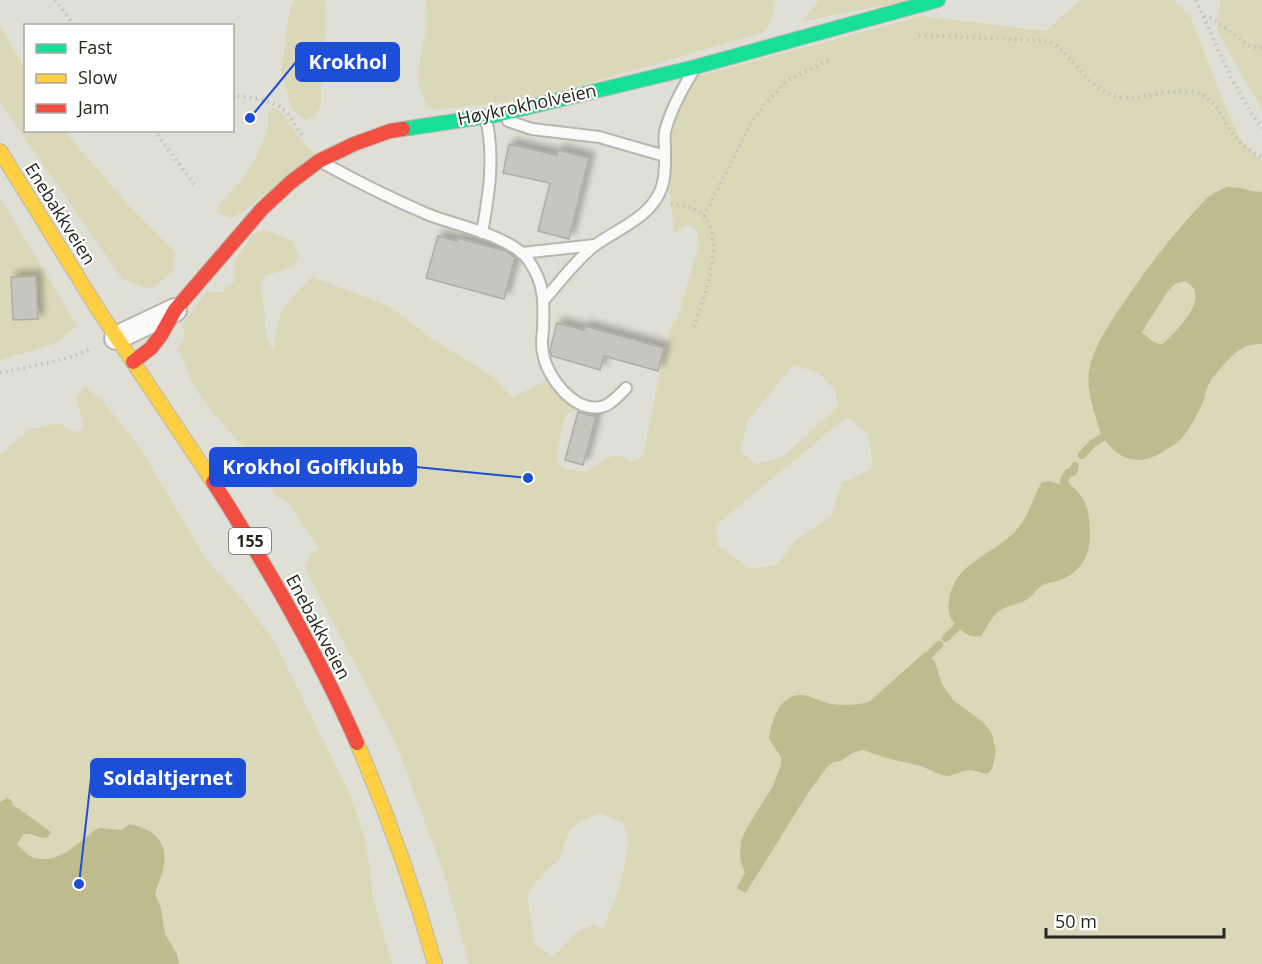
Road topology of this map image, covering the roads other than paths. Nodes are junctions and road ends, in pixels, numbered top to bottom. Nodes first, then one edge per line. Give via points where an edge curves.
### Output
1 (938, 0) edge
2 (694, 67) junction
3 (491, 116) junction
4 (0, 151) edge
5 (665, 156) junction
6 (323, 159) junction
7 (482, 233) junction
8 (595, 245) junction
9 (522, 253) junction
10 (544, 300) junction
11 (175, 310) junction
12 (116, 338) junction
13 (133, 362) junction
14 (626, 388) dead end
15 (435, 964) edge

1 - 2 main road, Høykrokholveien
2 - 3 main road, Høykrokholveien
2 - 5 lane via 664,133
3 - 5 lane via 532,129 621,142
3 - 6 main road, Høykrokholveien via 390,131
3 - 7 lane via 490,186
4 - 12 main road, Enebakkveien / 155
5 - 8 lane via 664,178 656,200 635,220
6 - 7 lane via 428,214
6 - 11 main road, Høykrokholveien via 262,209
7 - 9 lane via 510,243
8 - 9 lane
8 - 10 lane
9 - 10 lane via 537,274
10 - 14 lane via 543,354 561,389 582,405 602,407
11 - 12 street, Høykrokholveien
11 - 13 main road, Høykrokholveien via 151,348
12 - 13 main road, Enebakkveien / 155
13 - 15 main road, Enebakkveien / 155 via 223,497 282,594 319,665 389,822

